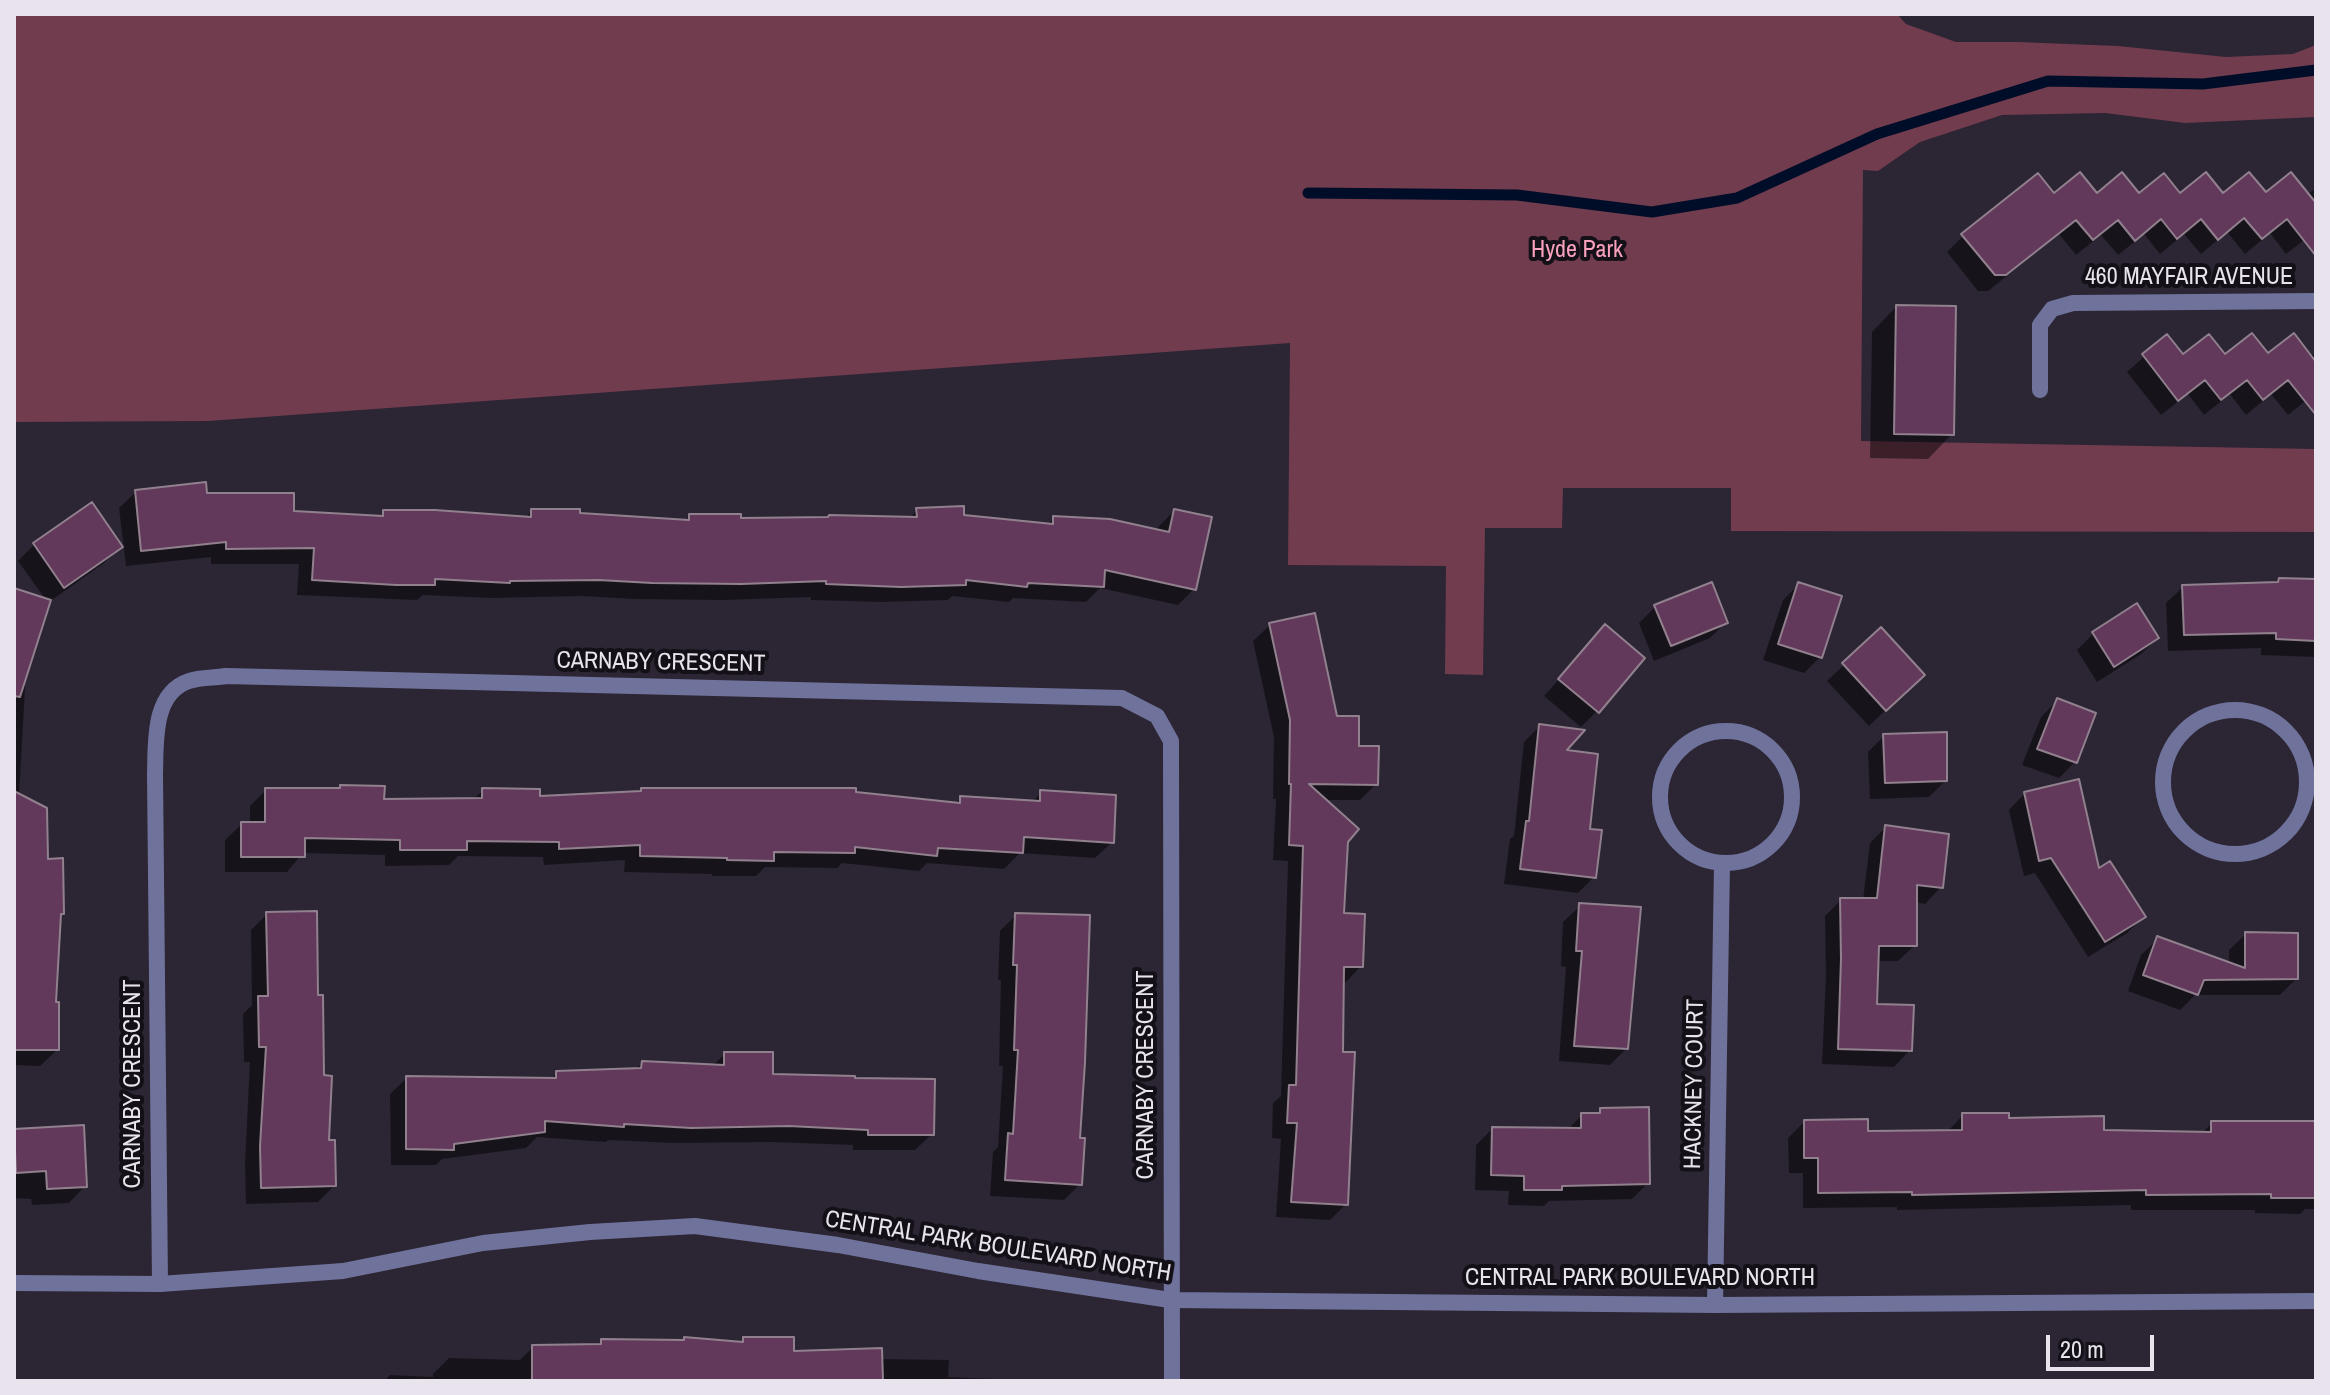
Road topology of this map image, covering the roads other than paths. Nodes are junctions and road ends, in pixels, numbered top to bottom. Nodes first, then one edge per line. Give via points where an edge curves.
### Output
1 (2316, 301) edge
2 (2040, 390) dead end
3 (2312, 778) edge
4 (1722, 863) junction
5 (14, 1283) edge
6 (160, 1284) junction
7 (1170, 1300) junction
8 (2316, 1301) edge
9 (1715, 1305) junction
10 (1172, 1381) edge

1 - 2 street, 460 MAYFAIR AVENUE via 2073,303 2052,309 2040,325
3 - 3 street via 2293,739 2275,722 2247,711 2223,711 2192,724 2175,743 2165,766 2163,792 2181,830 2201,845 2226,854 2248,852 2280,838 2297,819
4 - 4 street via 1762,853 1789,820 1793,797 1785,764 1770,746 1728,730 1691,740 1674,755 1660,791 1662,815 1672,836 1695,856
4 - 9 street, HACKNEY COURT
5 - 6 street, CENTRAL PARK BOULEVARD NORTH
6 - 7 street, CENTRAL PARK BOULEVARD NORTH via 343,1271 483,1243 695,1226
6 - 7 street, CARNABY CRESCENT via 157,723 167,696 187,681 226,676 1122,698 1157,716 1171,741
7 - 9 street, CENTRAL PARK BOULEVARD NORTH
7 - 10 street, CARNABY CRESCENT
8 - 9 street, CENTRAL PARK BOULEVARD NORTH

